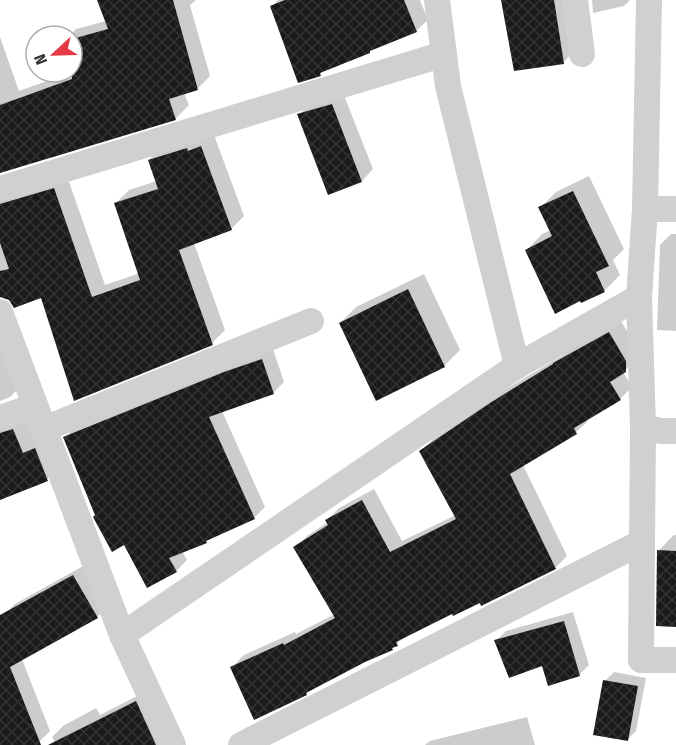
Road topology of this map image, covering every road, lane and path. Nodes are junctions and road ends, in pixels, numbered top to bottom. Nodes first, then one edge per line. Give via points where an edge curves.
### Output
1 (436, 0) edge
2 (575, 0) edge
3 (649, 0) edge
4 (444, 54) junction
5 (582, 54) dead end
6 (0, 189) edge
7 (645, 209) junction
8 (676, 209) edge
9 (639, 297) junction
10 (0, 312) edge
11 (311, 321) dead end
12 (518, 366) junction
13 (35, 406) junction
14 (0, 418) edge
15 (642, 427) junction
16 (44, 429) junction
17 (676, 431) edge
18 (642, 542) junction
19 (122, 635) junction
20 (676, 660) edge
21 (173, 745) edge
22 (241, 745) edge

1 - 4 street
2 - 5 street
3 - 7 street
4 - 6 street
4 - 12 street via 448,86
7 - 8 street
7 - 9 street
9 - 12 street
9 - 15 street
10 - 13 street
11 - 16 street
12 - 19 street
13 - 14 street
13 - 16 street
15 - 17 street
15 - 18 street
16 - 19 street
18 - 20 street via 641,660
18 - 22 street
19 - 21 street

